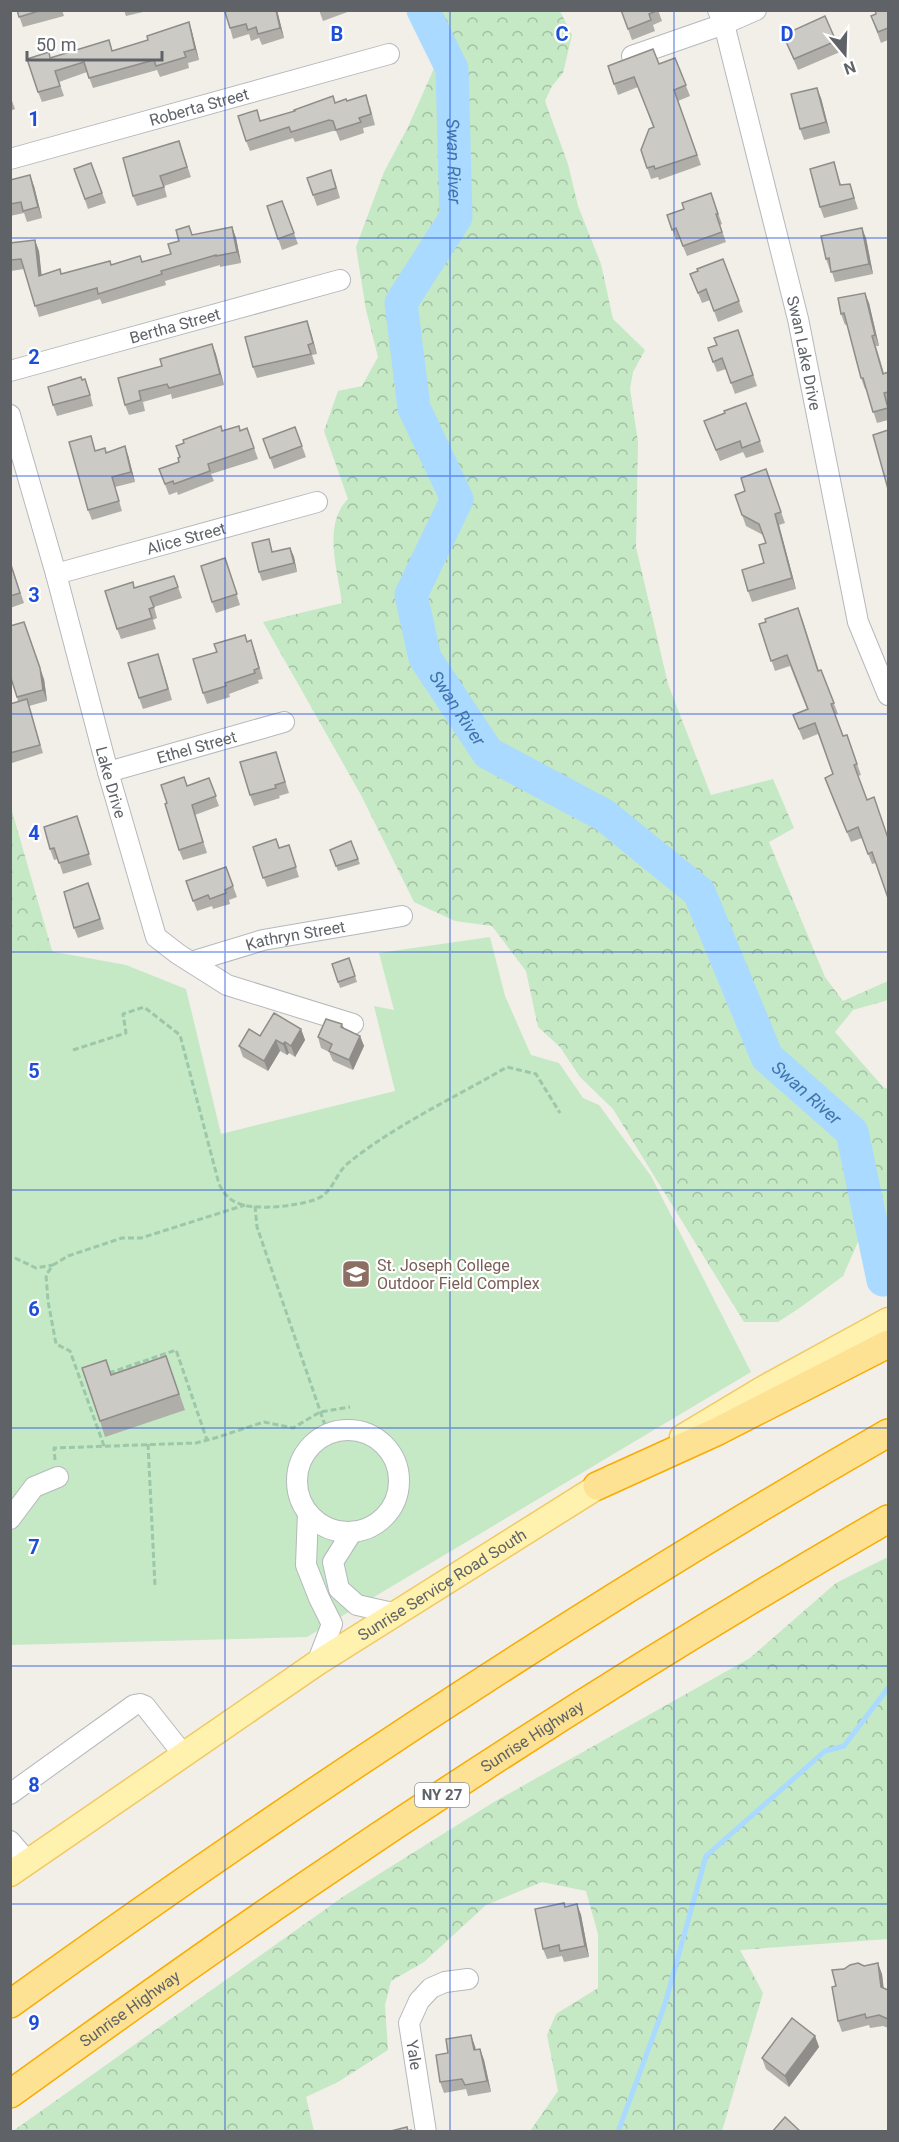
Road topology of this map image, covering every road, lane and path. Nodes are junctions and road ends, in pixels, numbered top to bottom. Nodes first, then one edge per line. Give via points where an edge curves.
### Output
1 (756, 10) edge
2 (721, 17) edge
3 (389, 54) dead end
4 (632, 56) edge
5 (10, 159) edge
6 (340, 280) dead end
7 (10, 371) edge
8 (10, 415) edge
9 (317, 502) dead end
10 (57, 574) junction
11 (888, 695) edge
12 (284, 722) dead end
13 (108, 772) junction
14 (402, 916) dead end
15 (191, 962) junction
16 (353, 1024) dead end
17 (73, 1050) dead end
18 (560, 1113) dead end
19 (247, 1205) junction
20 (255, 1206) junction
21 (15, 1258) dead end
22 (53, 1265) junction
23 (888, 1320) edge
24 (888, 1344) edge
25 (102, 1375) edge
26 (91, 1378) edge
27 (81, 1382) junction
28 (350, 1407) dead end
29 (320, 1412) junction
30 (888, 1433) edge
31 (328, 1434) junction
32 (207, 1440) junction
33 (148, 1444) junction
34 (104, 1446) junction
35 (56, 1471) joint
36 (597, 1486) junction
37 (308, 1513) junction
38 (10, 1519) edge
39 (888, 1519) edge
40 (352, 1532) junction
41 (155, 1586) dead end
42 (393, 1613) junction
43 (317, 1663) junction
44 (183, 1754) junction
45 (10, 1794) edge
46 (10, 1841) edge
47 (19, 1868) edge
48 (468, 1979) dead end
49 (10, 2004) edge
50 (10, 2094) edge
51 (426, 2132) edge

1 - 2 street
2 - 4 street
2 - 11 street, Swan Lake Drive via 798,319 858,622
3 - 5 street, Roberta Street
6 - 7 street, Bertha Street
8 - 10 street, Lake Drive
9 - 10 street, Alice Street
10 - 13 street, Lake Drive
12 - 13 street, Ethel Street
13 - 15 street, Lake Drive via 156,938
14 - 15 street, Kathryn Street via 263,940
15 - 16 street, Lake Drive via 227,985
17 - 19 path via 126,1033 123,1014 144,1007 180,1035 219,1184 225,1195
18 - 20 path via 536,1074 507,1067 445,1100 359,1155 343,1168 329,1192 315,1200 268,1208
19 - 20 path
19 - 22 path via 141,1238 122,1238
20 - 29 path via 257,1227
21 - 22 path via 36,1268
22 - 27 path via 46,1275 56,1344 69,1351
23 - 36 main road, Sunrise Service Road South
24 - 36 highway via 718,1431
25 - 32 path via 176,1350
26 - 27 path
27 - 34 path
28 - 29 path
29 - 31 path
29 - 32 path via 293,1428 264,1422
30 - 49 highway via 647,1576 479,1682 261,1826
31 - 37 street via 306,1451 299,1466 298,1491
31 - 40 street via 349,1430 366,1433 393,1455 399,1471 399,1489 383,1519
32 - 33 path
33 - 34 path
33 - 41 path
34 - 35 path via 54,1448
35 - 38 street via 34,1487
36 - 42 main road, Sunrise Service Road South
37 - 40 street via 320,1524
37 - 43 street via 306,1565 332,1624
39 - 50 highway, Sunrise Highway / NY 27 via 648,1663 417,1811 220,1944
40 - 42 street via 333,1562 339,1589 357,1605
42 - 43 main road, Sunrise Service Road South
43 - 44 main road, Sunrise Service Road South
44 - 45 street via 145,1706 134,1705
44 - 47 main road, Sunrise Service Road South
46 - 47 street
48 - 51 street, Yale via 431,1988 419,2001 409,2023

